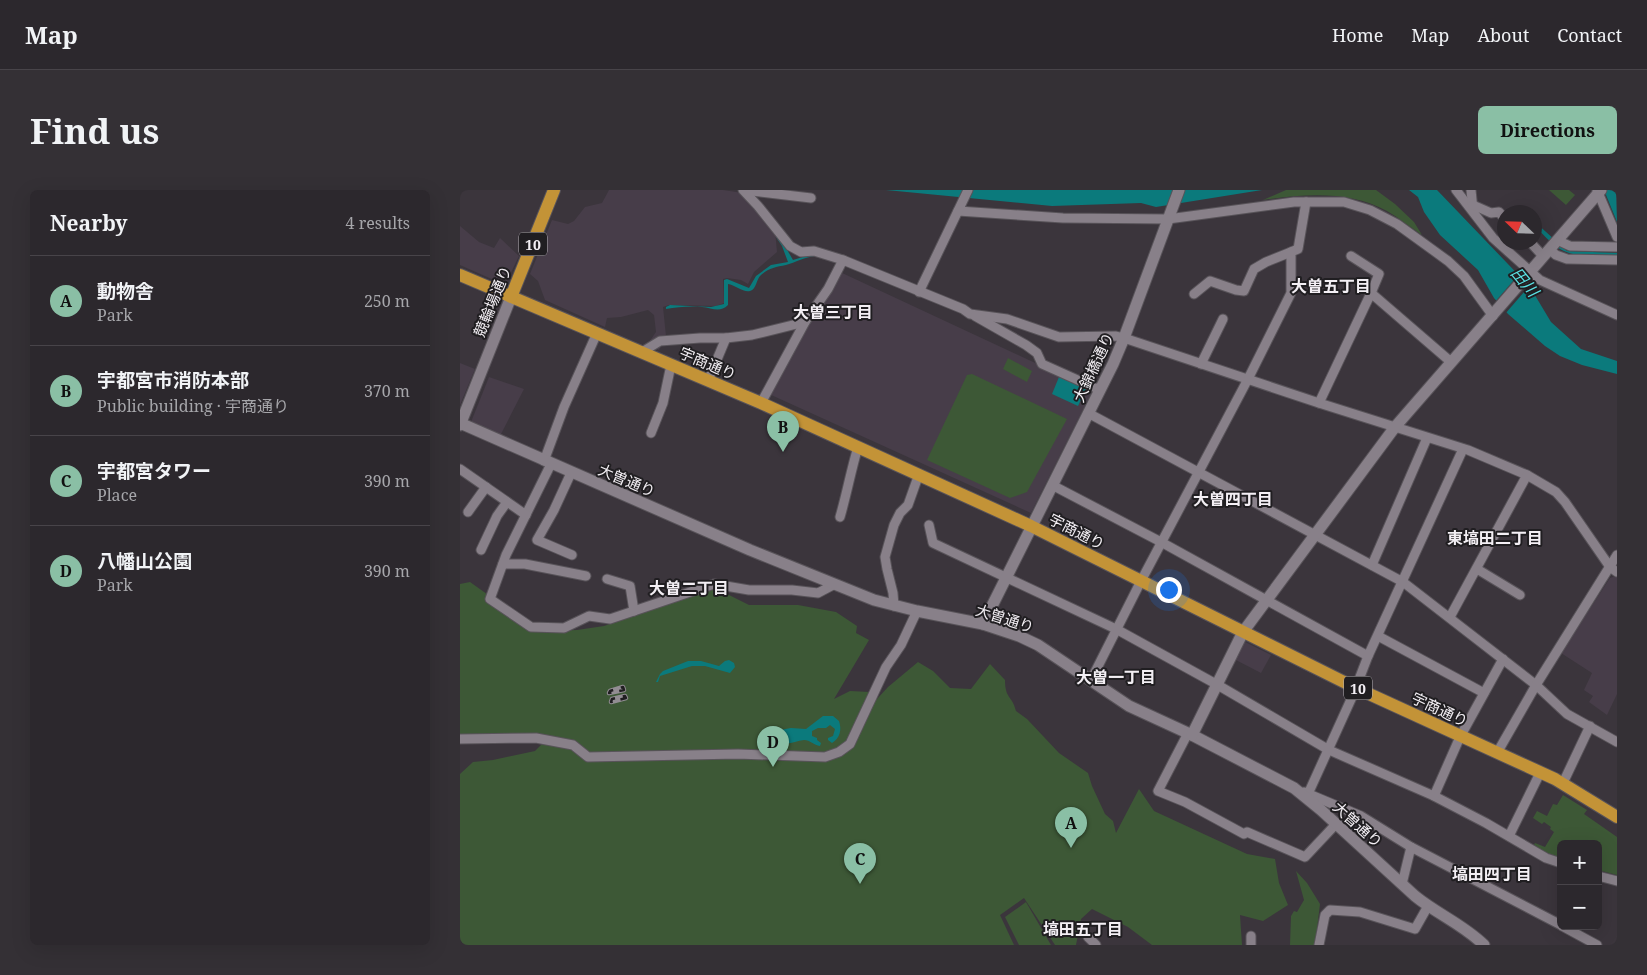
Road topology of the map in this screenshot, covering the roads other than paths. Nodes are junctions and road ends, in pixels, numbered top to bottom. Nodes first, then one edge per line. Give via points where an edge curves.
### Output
1 (554, 190) edge
2 (743, 190) edge
3 (968, 190) edge
4 (1178, 190) edge
5 (1456, 190) edge
6 (1471, 190) edge
7 (1599, 191) edge
8 (811, 198) dead end
9 (1306, 202) junction
10 (960, 208) junction
11 (1473, 208) junction
12 (1497, 212) edge
13 (1169, 217) junction
14 (1617, 237) edge
15 (1542, 246) edge
16 (1617, 247) edge
17 (1550, 248) junction
18 (1291, 252) junction
19 (1351, 256) dead end
20 (842, 260) junction
21 (1617, 260) edge
22 (1529, 273) junction
23 (460, 275) edge
24 (919, 292) junction
25 (1371, 293) junction
26 (1194, 294) dead end
27 (511, 297) junction
28 (970, 314) junction
29 (1494, 315) junction
30 (1617, 315) edge
31 (1223, 319) dead end
32 (805, 322) junction
33 (597, 333) junction
34 (726, 338) junction
35 (1124, 338) junction
36 (642, 352) junction
37 (1451, 362) junction
38 (1201, 364) junction
39 (671, 365) junction
40 (1248, 379) junction
41 (708, 380) junction
42 (1100, 390) junction
43 (1319, 403) junction
44 (761, 404) junction
45 (1088, 413) junction
46 (460, 424) edge
47 (1395, 427) junction
48 (651, 433) dead end
49 (1427, 438) junction
50 (858, 447) junction
51 (1463, 449) junction
52 (548, 462) junction
53 (460, 469) edge
54 (572, 473) junction
55 (1198, 473) junction
56 (919, 474) junction
57 (1527, 475) junction
58 (1052, 485) junction
59 (486, 487) junction
60 (507, 502) junction
61 (468, 512) dead end
62 (526, 516) junction
63 (840, 517) dead end
64 (928, 525) dead end
65 (1031, 526) junction
66 (1314, 535) junction
67 (1161, 542) junction
68 (481, 550) dead end
69 (1617, 555) edge
70 (572, 556) dead end
71 (503, 564) junction
72 (1372, 565) junction
73 (1477, 569) junction
74 (1614, 570) edge
75 (586, 576) dead end
76 (1006, 576) junction
77 (607, 579) dead end
78 (1141, 581) junction
79 (1403, 582) junction
80 (835, 584) junction
81 (1520, 595) dead end
82 (1266, 601) junction
83 (894, 606) junction
84 (634, 611) junction
85 (917, 611) junction
86 (1450, 617) junction
87 (982, 624) junction
88 (1116, 629) junction
89 (1243, 632) junction
90 (1378, 636) junction
91 (1368, 656) junction
92 (1503, 659) junction
93 (1090, 680) junction
94 (1216, 684) junction
95 (1536, 686) junction
96 (1356, 688) junction
97 (1484, 693) junction
98 (1590, 726) junction
99 (1190, 734) junction
100 (1460, 737) junction
101 (460, 739) edge
102 (1617, 742) edge
103 (1329, 750) junction
104 (1497, 754) junction
105 (1540, 774) junction
106 (1563, 783) junction
107 (1294, 788) junction
108 (1308, 794) junction
109 (1434, 796) junction
110 (1617, 818) edge
111 (1336, 824) junction
112 (1509, 836) junction
113 (1411, 847) junction
114 (1557, 862) edge
115 (1602, 877) edge
116 (1617, 881) edge
117 (1402, 884) junction
118 (1428, 906) junction
119 (1557, 923) edge
120 (1569, 930) edge
121 (1088, 937) dead end
122 (1096, 945) edge
123 (1319, 945) edge
124 (1484, 945) edge
125 (1597, 945) edge

1 - 27 main road, 競輪場通り / 10
2 - 8 street
2 - 20 street via 790,246 801,252 814,251
3 - 10 street
4 - 13 street, 大錦橋通り
5 - 11 street
6 - 11 street
7 - 14 street
7 - 17 street
9 - 13 street
9 - 18 street via 1298,249
9 - 29 street via 1344,202 1370,210 1397,224 1448,260
10 - 13 street via 1063,218
10 - 24 street
11 - 12 street
11 - 22 street via 1493,238
13 - 35 street, 大錦橋通り
15 - 17 street
16 - 17 street
17 - 21 street via 1561,258
17 - 22 street
18 - 26 street via 1254,269 1244,291 1210,281
18 - 40 street via 1290,293
19 - 25 street via 1379,274
20 - 24 street
20 - 32 street via 828,289
22 - 29 street
22 - 30 street
23 - 27 main road, 宇商通り
24 - 28 street via 963,308
25 - 37 street
25 - 43 street
27 - 33 main road, 宇商通り / 10
27 - 46 street, 競輪場通り
28 - 35 street via 1007,319 1059,337
28 - 42 street via 1038,353 1042,364
29 - 37 street
31 - 38 street
32 - 34 street
32 - 44 street
33 - 36 main road, 宇商通り / 10
33 - 52 street via 564,407
34 - 36 street via 660,341
34 - 41 street
35 - 38 street
35 - 42 street, 大錦橋通り
36 - 39 main road, 宇商通り / 10
37 - 47 street
38 - 40 street
39 - 41 main road, 宇商通り / 10
39 - 48 street via 663,403
40 - 43 street
40 - 55 street
41 - 44 main road, 宇商通り / 10
42 - 45 street, 大錦橋通り
43 - 47 street
44 - 50 main road, 宇商通り / 10
45 - 55 street
45 - 58 street, 大錦橋通り
46 - 52 street, 大曽通り
47 - 49 street
47 - 66 street
49 - 51 street
49 - 72 street
50 - 56 main road, 宇商通り / 10
50 - 63 street
51 - 57 street
51 - 79 street
52 - 54 street, 大曽通り
52 - 62 street
53 - 59 street
54 - 70 street via 537,540
54 - 80 street, 大曽通り
55 - 66 street
55 - 67 street
56 - 65 main road, 宇商通り / 10
56 - 83 street via 908,505 894,525 885,557
57 - 73 street
57 - 74 street via 1556,492 1566,502
58 - 65 street, 大錦橋通り
58 - 67 street
59 - 60 street
59 - 61 street
60 - 62 street
60 - 68 street
62 - 71 street
64 - 76 street via 933,543
65 - 76 street, 大錦橋通り
65 - 78 main road, 宇商通り / 10
66 - 72 street
66 - 82 street
67 - 78 street
67 - 82 street
69 - 74 street
71 - 75 street via 525,564
71 - 84 street via 490,598 531,627 564,628 589,616 610,619
72 - 79 street
73 - 81 street
73 - 86 street
74 - 95 street
76 - 87 street, 大錦橋通り
76 - 88 street
77 - 84 street via 630,586
78 - 88 street
78 - 89 main road, 宇商通り / 10
79 - 86 street
79 - 90 street
80 - 83 street, 大曽通り
80 - 84 street via 818,593 749,590 714,584
82 - 89 street
82 - 91 street
83 - 85 street, 大曽通り
85 - 87 street, 大曽通り
85 - 101 street via 850,744 825,757 746,754 588,756 573,745 536,738
86 - 92 street
87 - 93 street, 大曽通り via 1038,645
88 - 93 street
88 - 94 street
89 - 94 street
89 - 96 main road, 宇商通り / 10
90 - 91 street
90 - 97 street
91 - 96 street
92 - 95 street
92 - 97 street
93 - 99 street, 大曽通り via 1129,706
94 - 99 street
94 - 103 street
95 - 98 street via 1567,714
95 - 104 street
96 - 100 main road, 宇商通り / 10
96 - 103 street
97 - 100 street
98 - 102 street
98 - 106 street
99 - 107 street, 大曽通り
99 - 111 street via 1158,791 1244,834 1247,832 1305,857
100 - 104 main road, 宇商通り / 10
100 - 109 street
103 - 108 street
103 - 109 street
104 - 105 main road, 宇商通り / 10
105 - 106 main road, 宇商通り / 10
105 - 112 street
106 - 110 main road, 宇商通り / 10
107 - 108 street
107 - 111 street, 大曽通り
108 - 113 street via 1361,816
109 - 112 street
111 - 117 street, 大曽通り
112 - 114 street
113 - 117 street
113 - 119 street
115 - 116 street
117 - 118 street, 大曽通り
118 - 123 street via 1415,929 1360,912 1330,910 1325,915
118 - 124 street, 大曽通り
120 - 125 street
121 - 122 street

